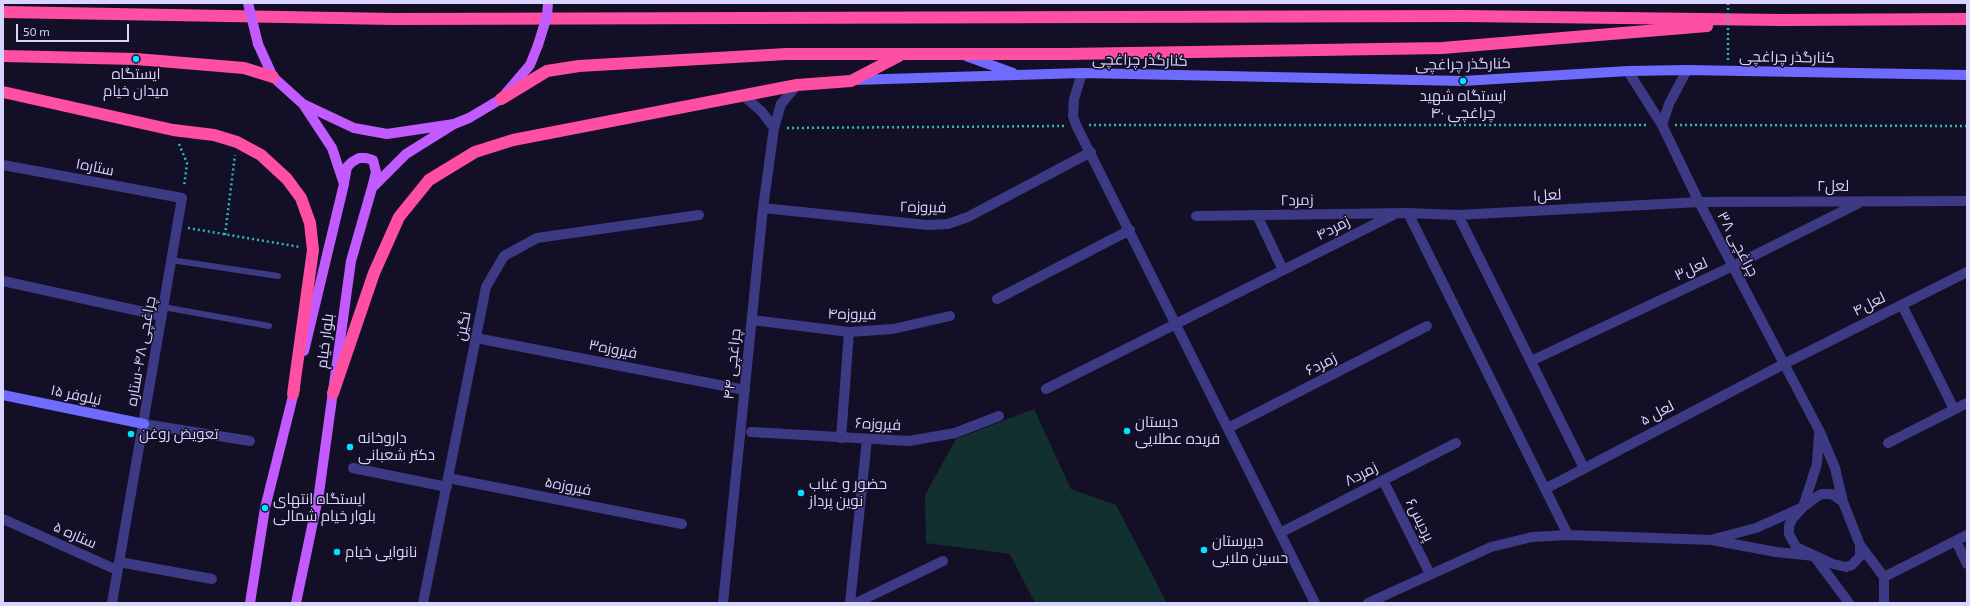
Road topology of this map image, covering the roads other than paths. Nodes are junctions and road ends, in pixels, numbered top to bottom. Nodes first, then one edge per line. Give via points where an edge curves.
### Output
1 (248, 3) edge
2 (548, 3) edge
3 (3, 12) edge
4 (1967, 19) edge
5 (1781, 20) junction
6 (902, 54) junction
7 (963, 54) junction
8 (3, 56) edge
9 (1687, 70) junction
10 (1628, 71) junction
11 (1082, 73) junction
12 (1018, 75) junction
13 (1967, 75) edge
14 (273, 77) junction
15 (851, 80) junction
16 (797, 85) junction
17 (3, 92) edge
18 (744, 96) junction
19 (501, 99) junction
20 (303, 104) junction
21 (454, 124) junction
22 (1662, 125) junction
23 (774, 128) junction
24 (1091, 152) junction
25 (3, 165) edge
26 (344, 184) junction
27 (372, 188) junction
28 (182, 198) joint
29 (1862, 201) junction
30 (1967, 201) edge
31 (1699, 202) junction
32 (763, 208) junction
33 (1397, 213) junction
34 (1408, 213) junction
35 (699, 215) dead end
36 (1256, 215) junction
37 (1458, 215) junction
38 (1196, 216) dead end
39 (1130, 230) junction
40 (172, 260) junction
41 (1733, 266) junction
42 (1283, 270) junction
43 (1967, 272) edge
44 (278, 276) dead end
45 (3, 281) edge
46 (997, 299) dead end
47 (1902, 305) junction
48 (163, 311) junction
49 (950, 316) dead end
50 (752, 320) junction
51 (1176, 324) junction
52 (269, 326) dead end
53 (1428, 326) dead end
54 (849, 332) junction
55 (476, 338) junction
56 (1531, 361) junction
57 (1784, 364) junction
58 (1046, 389) dead end
59 (744, 390) junction
60 (333, 393) junction
61 (293, 394) junction
62 (3, 395) edge
63 (1967, 403) edge
64 (1954, 410) junction
65 (1000, 416) dead end
66 (144, 424) junction
67 (1228, 428) junction
68 (751, 432) dead end
69 (1820, 432) junction
70 (841, 438) junction
71 (867, 439) junction
72 (250, 441) dead end
73 (1456, 443) dead end
74 (1888, 443) dead end
75 (354, 468) dead end
76 (1584, 468) junction
77 (1383, 480) junction
78 (447, 482) junction
79 (1544, 489) junction
80 (1843, 502) junction
81 (1803, 507) junction
82 (3, 519) edge
83 (682, 524) dead end
84 (1280, 532) junction
85 (1568, 535) junction
86 (1967, 535) edge
87 (1712, 540) junction
88 (1956, 541) junction
89 (1860, 545) junction
90 (1814, 556) junction
91 (943, 560) dead end
92 (1967, 564) edge
93 (118, 566) junction
94 (1430, 574) junction
95 (1884, 577) junction
96 (212, 579) dead end
97 (112, 603) edge
98 (250, 603) edge
99 (296, 603) edge
100 (423, 603) edge
101 (722, 603) edge
102 (850, 603) edge
103 (856, 603) edge
104 (1315, 603) edge
105 (1368, 603) edge
106 (1849, 603) edge
107 (1884, 603) edge

1 - 14 main road, bridge via 258,44
2 - 19 main road, bridge via 547,16 530,65
3 - 5 highway via 394,19 1463,16
4 - 5 highway
5 - 7 highway via 1442,48
6 - 7 highway
6 - 15 highway
6 - 19 highway via 786,54 579,66 548,71
7 - 12 main road, کنارگذر چراغچی
8 - 14 highway via 136,59 244,68
9 - 10 main road, کنارگذر چراغچی
9 - 13 main road, کنارگذر چراغچی
9 - 22 street via 1669,104
10 - 11 main road, کنارگذر چراغچی via 1463,81
10 - 22 street, چراغچی ۳۸
11 - 12 main road, کنارگذر چراغچی
11 - 24 street via 1074,99 1073,116
12 - 15 main road
14 - 20 main road
15 - 16 highway
16 - 18 highway
16 - 23 street, چراغچی ۴۴ via 782,104
17 - 61 highway via 173,130 214,135 237,142 261,155 286,179 301,198 310,224 313,250
18 - 23 street via 762,112
18 - 60 highway via 513,140 475,152 429,180 400,217 374,273
19 - 21 main road
20 - 21 main road via 354,128 387,134
20 - 26 main road via 332,148
21 - 27 main road, بلوار خیام via 406,154
22 - 31 street, چراغچی ۳۸
23 - 32 street, چراغچی ۴۴
24 - 32 street, فیروزه۲ via 968,217 948,224 928,225
24 - 39 street
25 - 28 street, ستاره۱
26 - 27 main road, بلوار خیام via 347,167 359,158 366,158 373,160 376,172
26 - 61 main road, بلوار خیام
27 - 60 main road, بلوار خیام via 351,261
28 - 40 street, چراغچی ۴۸-ستاره
29 - 30 street, لعل۲
29 - 31 street, لعل۲
29 - 41 street, لعل۳
31 - 37 street, لعل۱
31 - 41 street, چراغچی ۳۸
32 - 50 street, چراغچی ۴۴
33 - 34 street, لعل۱
33 - 36 street, زمرد۲
33 - 42 street, زمرد۴
34 - 37 street, لعل۱
34 - 79 street
35 - 55 street, نگین via 537,238 504,256 486,287
36 - 38 street, زمرد۲
36 - 42 street
37 - 56 street
39 - 46 street
39 - 51 street
40 - 44 lane
40 - 48 street, چراغچی ۴۸-ستاره
41 - 56 street, لعل۳
41 - 57 street, چراغچی ۳۸
42 - 51 street, زمرد۴
43 - 47 street, لعل۴
45 - 48 street
47 - 57 street, لعل۴
47 - 64 street
48 - 52 lane
48 - 66 street, چراغچی ۴۸-ستاره
49 - 54 street, فیروزه۴ via 894,329
50 - 54 street, فیروزه۴
50 - 59 street, چراغچی ۴۴
51 - 58 street, زمرد۴
51 - 67 street
53 - 67 street, زمرد۶
54 - 70 street
55 - 59 street, فیروزه۳
55 - 78 street, نگین
56 - 76 street
57 - 69 street, چراغچی ۳۸
57 - 76 street, لعل ۵
59 - 101 street, چراغچی ۴۴
60 - 99 main road, بلوار خیام via 319,493
61 - 98 main road, بلوار خیام via 265,508
62 - 66 main road, نیلوفر ۱۵
63 - 64 street
64 - 74 street
65 - 71 street, فیروزه۶ via 955,433 909,441
66 - 72 street
66 - 93 street, چراغچی ۴۸-ستاره
67 - 84 street
68 - 70 street, فیروزه۶
69 - 80 street, چراغچی ۳۸ via 1835,468
69 - 81 street via 1817,464
70 - 71 street, فیروزه۶
71 - 102 street
73 - 77 street, زمرد۸
75 - 78 street, فیروزه۵
76 - 79 street, لعل ۵
77 - 84 street, زمرد۸
77 - 94 street, پردیس۶
78 - 83 street, فیروزه۵
78 - 100 street, نگین
79 - 85 street
80 - 81 street via 1836,495 1827,493
80 - 89 street
81 - 87 street via 1756,528
81 - 90 street via 1792,519 1789,534 1796,547
82 - 93 street, ستاره ۵
84 - 104 street
85 - 87 street
85 - 94 street via 1532,537 1491,547
86 - 88 street
87 - 90 street
88 - 92 street
88 - 95 street
89 - 90 street via 1860,556 1852,565 1846,567 1839,567
89 - 95 street
90 - 106 street
91 - 103 street
93 - 96 street, ستاره ۵
93 - 97 street, چراغچی ۴۸-ستاره
94 - 105 street
95 - 107 street

